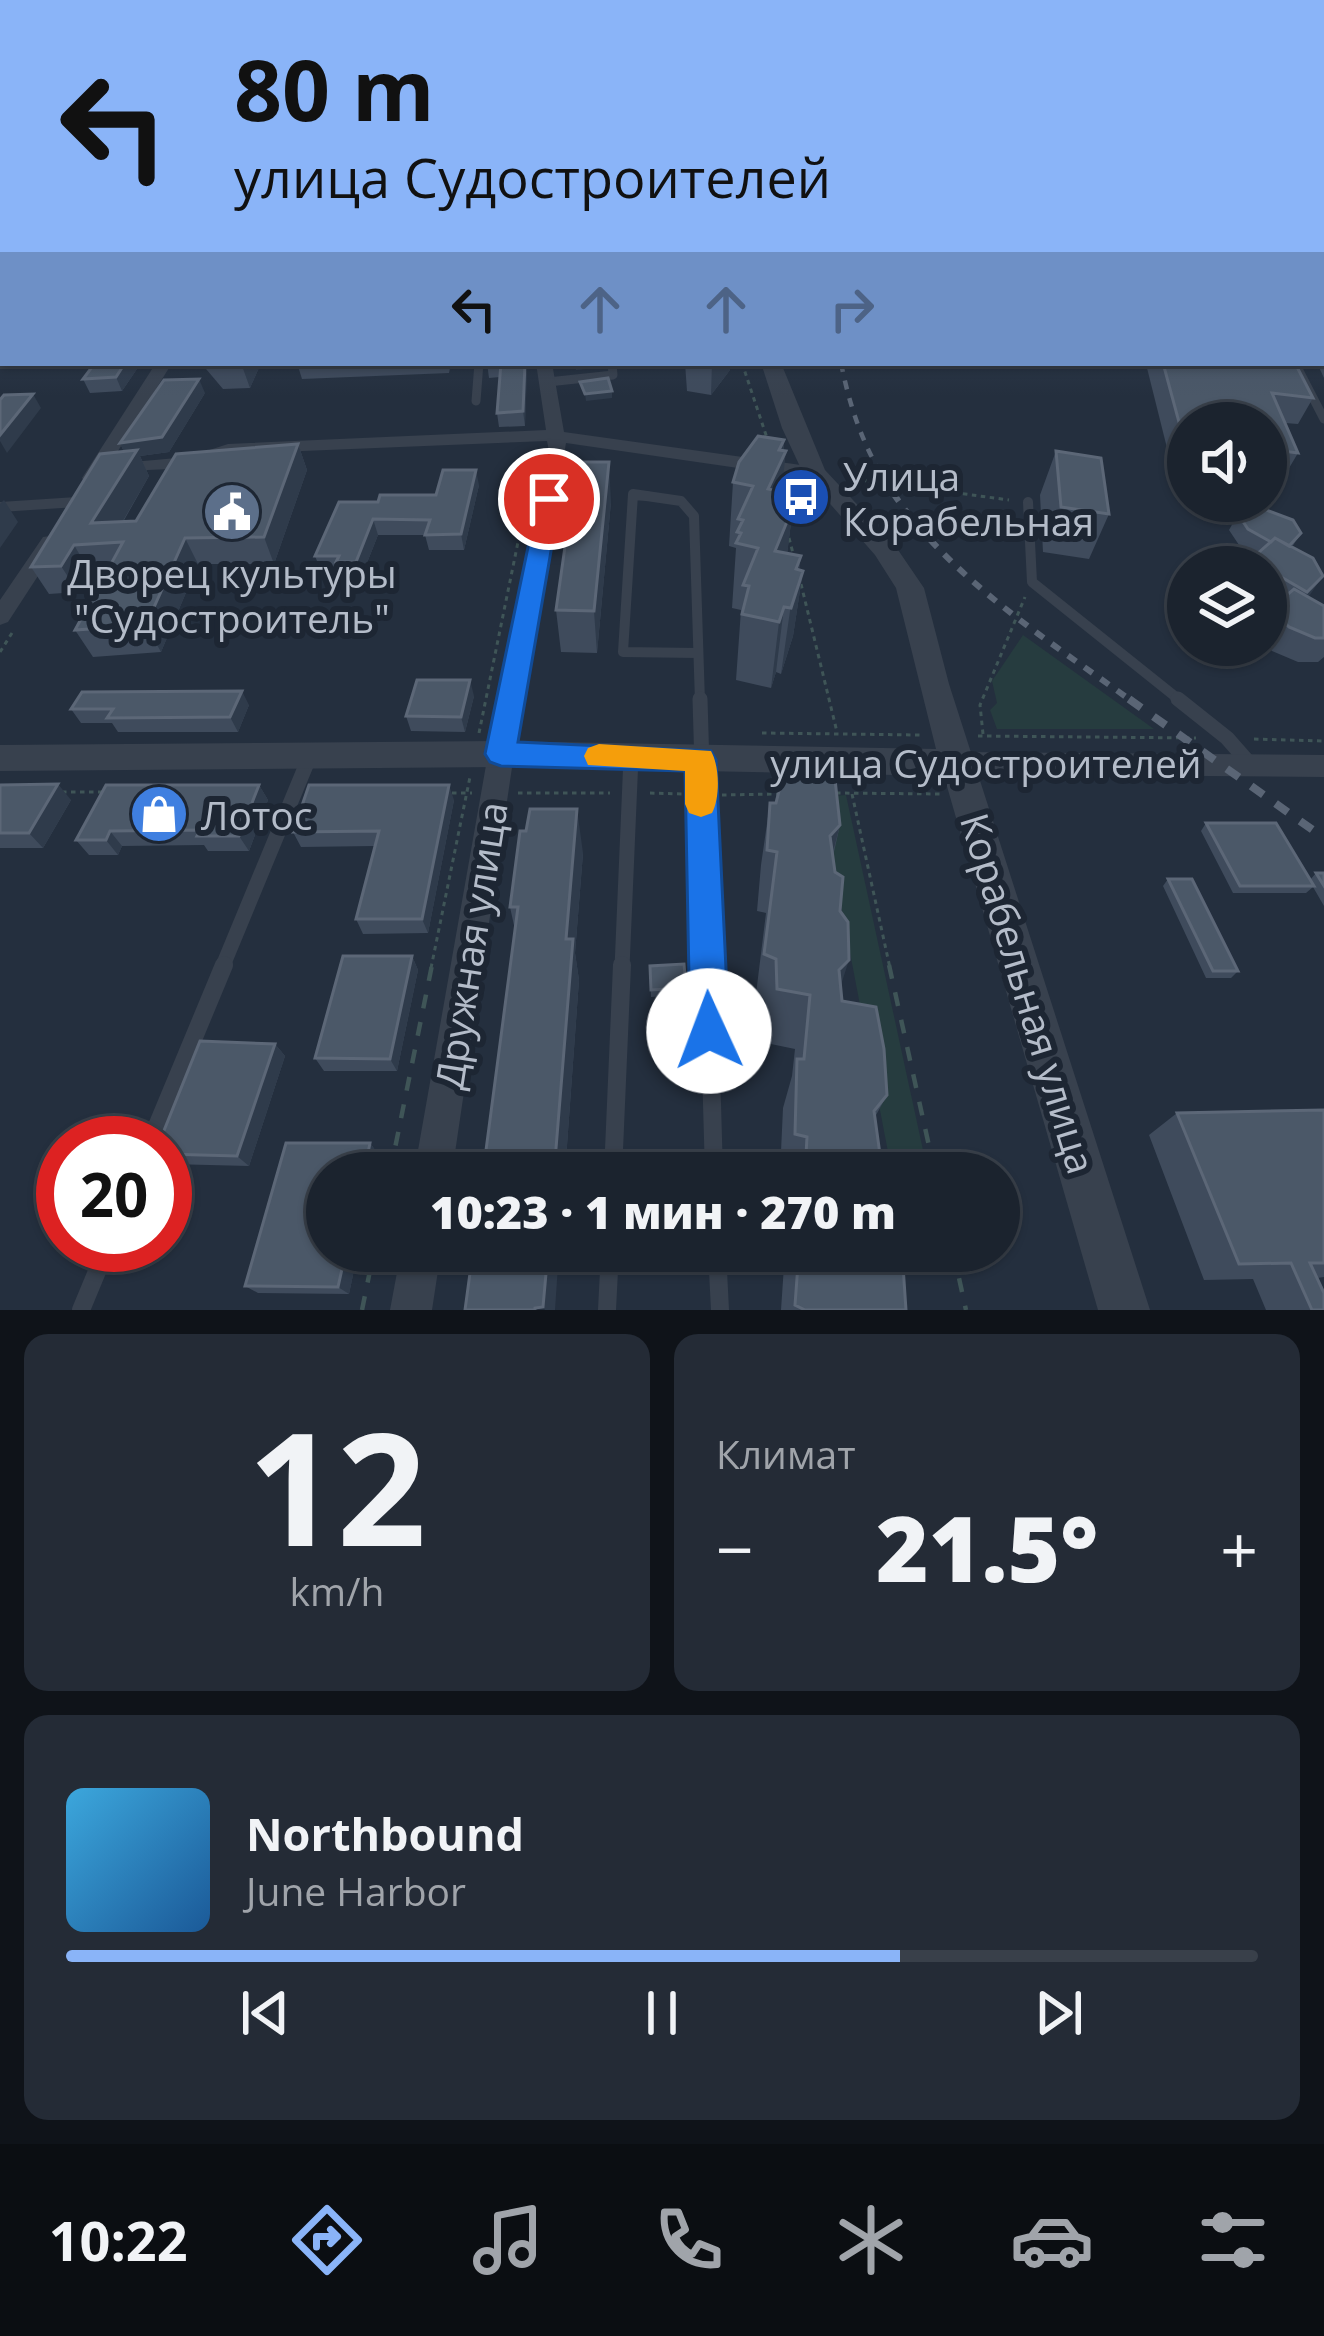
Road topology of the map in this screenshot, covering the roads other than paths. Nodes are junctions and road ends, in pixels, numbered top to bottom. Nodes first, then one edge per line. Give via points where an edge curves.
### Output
1 (162, 366) edge
2 (479, 366) edge
3 (612, 366) edge
4 (772, 366) edge
5 (1297, 366) edge
6 (546, 373) edge
7 (476, 401) dead end
8 (1324, 419) edge
9 (556, 435) junction
10 (98, 471) junction
11 (815, 472) junction
12 (76, 502) junction
13 (1028, 502) road end
14 (0, 507) edge
15 (0, 616) edge
16 (698, 653) junction
17 (972, 749) junction
18 (501, 754) junction
19 (309, 757) junction
20 (631, 757) junction
21 (0, 758) edge
22 (700, 760) junction
23 (1249, 763) junction
24 (1324, 766) edge
25 (161, 1116) edge
26 (436, 1152) edge
27 (614, 1152) edge
28 (713, 1152) edge
29 (97, 1272) edge
30 (417, 1272) edge
31 (609, 1272) edge
32 (718, 1272) edge
33 (82, 1310) edge
34 (411, 1310) edge
35 (608, 1310) edge
36 (720, 1310) edge
37 (1124, 1310) edge

1 - 10 street
2 - 7 lane
3 - 6 lane via 613,375
4 - 11 street, Корабельная улица
5 - 8 lane
6 - 9 street, Дружная улица
9 - 10 street via 228,449 191,462
9 - 11 street
9 - 18 street, Дружная улица
10 - 12 street
11 - 17 street, Корабельная улица via 901,570 933,684
12 - 14 lane
12 - 15 street
13 - 23 lane via 1032,582
16 - 16 lane via 623,652 633,494 681,501 694,516
16 - 22 lane
17 - 22 street, улица Судостроителей
17 - 23 street, улица Судостроителей
17 - 37 street, Корабельная улица
18 - 19 street, улица Судостроителей
18 - 20 street, улица Судостроителей
18 - 26 street, Дружная улица
19 - 21 street, улица Судостроителей
19 - 25 lane
20 - 22 street, улица Судостроителей
20 - 27 lane
22 - 28 lane
23 - 24 street, улица Судостроителей
29 - 33 lane
30 - 34 street
31 - 35 lane
32 - 36 lane

